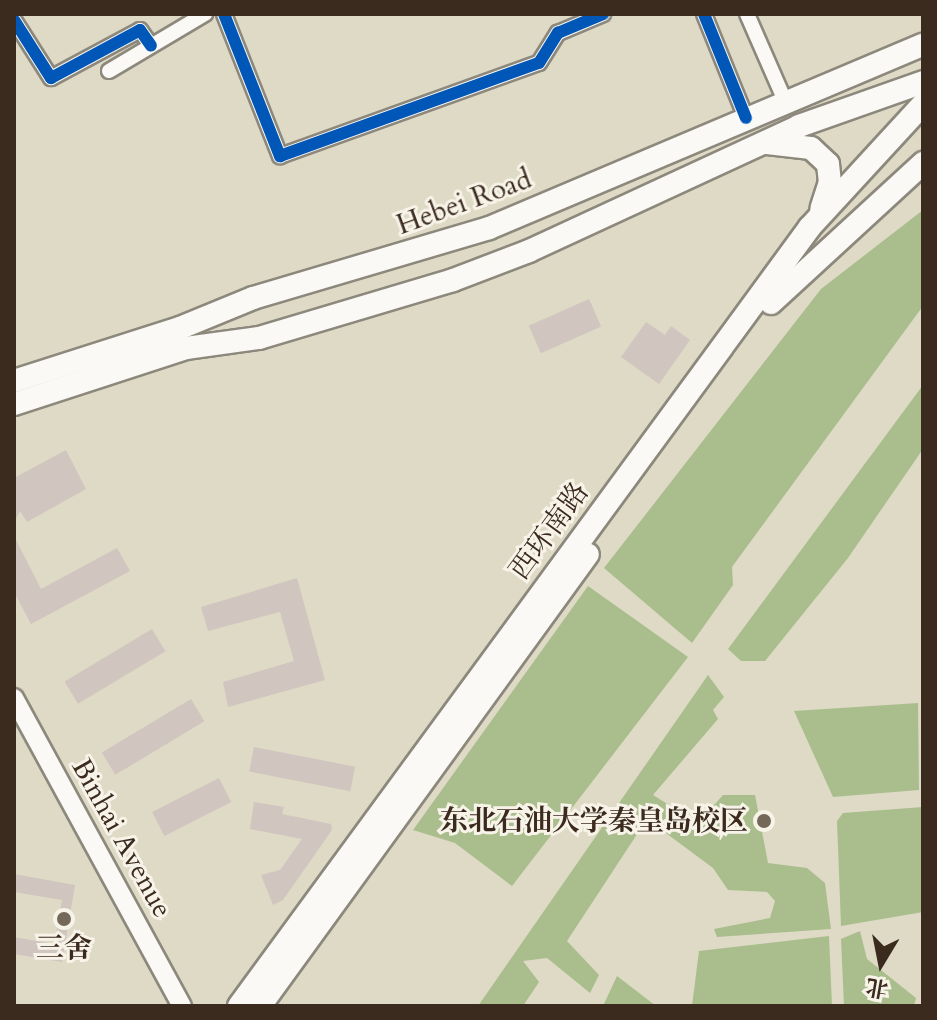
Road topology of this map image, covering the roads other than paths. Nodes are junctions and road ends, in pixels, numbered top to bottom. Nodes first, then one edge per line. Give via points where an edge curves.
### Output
1 (205, 14) edge
2 (224, 14) edge
3 (603, 14) edge
4 (704, 14) edge
5 (747, 14) edge
6 (14, 20) edge
7 (923, 45) edge
8 (151, 46) junction
9 (109, 71) dead end
10 (923, 82) edge
11 (785, 101) junction
12 (923, 104) edge
13 (746, 118) junction
14 (762, 143) junction
15 (923, 163) edge
16 (810, 227) junction
17 (14, 369) edge
18 (45, 379) junction
19 (14, 381) edge
20 (14, 404) edge
21 (14, 416) edge
22 (14, 698) edge
23 (182, 1006) edge
24 (239, 1006) edge
25 (260, 1006) edge

1 - 8 street
2 - 3 street via 280,156 539,63 558,33
4 - 13 street
5 - 11 street
6 - 8 street via 51,78 140,30
7 - 11 highway, Hebei Road
8 - 9 street
10 - 14 highway, Hebei Road
11 - 13 highway, Hebei Road
12 - 16 highway, 西环南路
13 - 18 highway, Hebei Road via 489,228
14 - 16 highway via 811,148 828,164 830,182
14 - 18 highway, Hebei Road via 529,251 453,280 259,338
15 - 25 highway, 西环南路 via 783,288 737,344
16 - 24 highway, 西环南路
17 - 18 main road
18 - 19 highway, Hebei Road
18 - 20 highway, Hebei Road
18 - 21 main road
22 - 23 main road, Binhai Avenue

